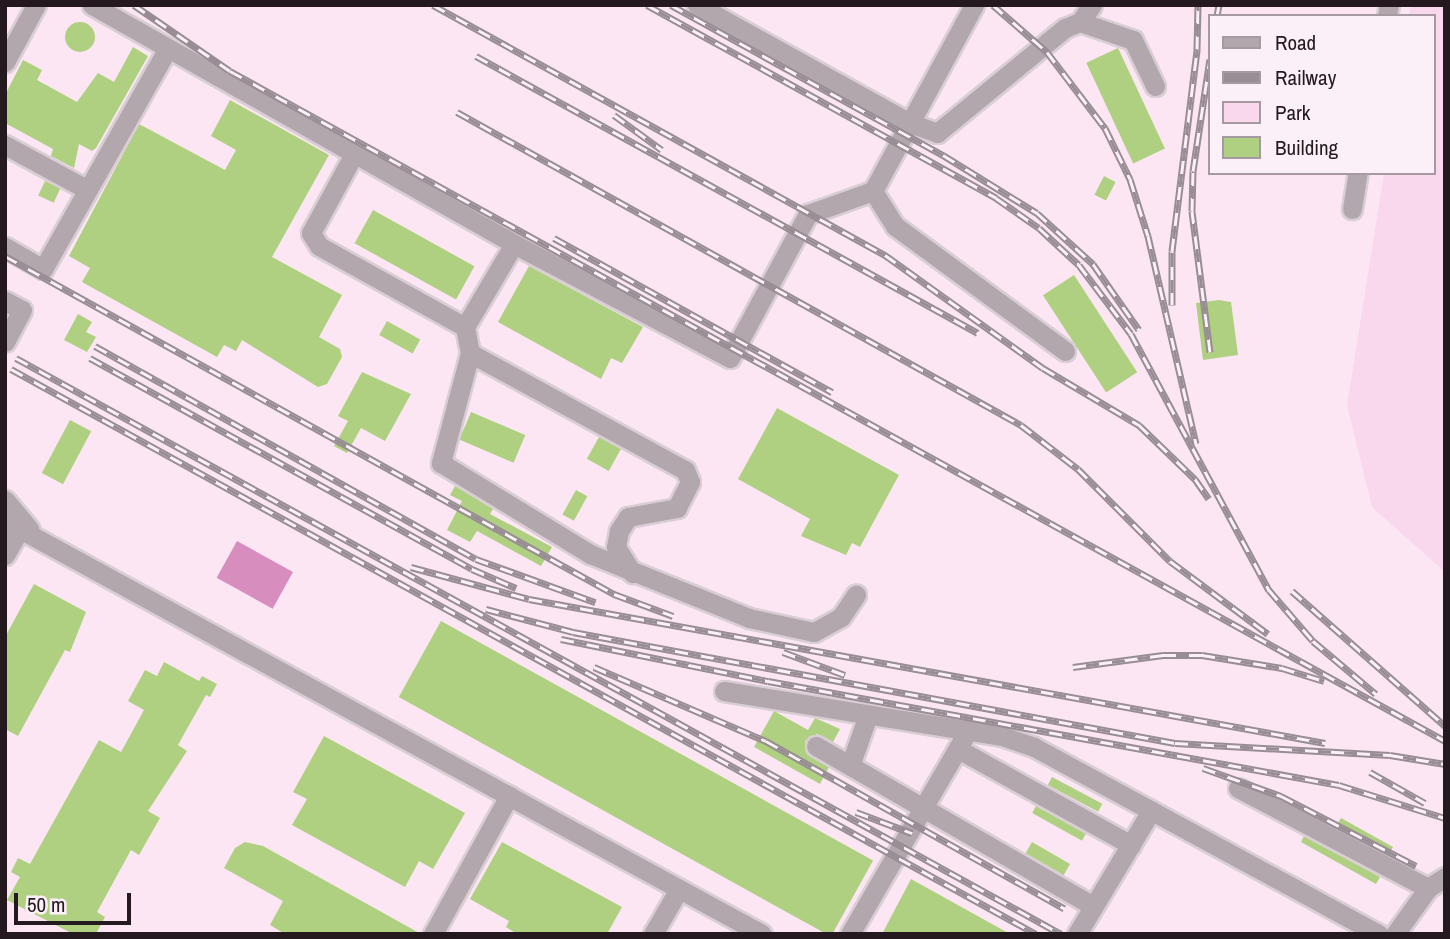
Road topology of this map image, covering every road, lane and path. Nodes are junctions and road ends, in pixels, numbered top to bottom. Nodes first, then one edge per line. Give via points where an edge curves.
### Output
1 (36, 5) edge
2 (92, 5) edge
3 (697, 5) edge
4 (974, 5) edge
5 (1093, 5) edge
6 (1080, 22) junction
7 (167, 50) junction
8 (5, 62) edge
9 (1155, 86) dead end
10 (910, 123) junction
11 (5, 145) edge
12 (354, 155) junction
13 (1359, 175) edge
14 (89, 190) junction
15 (873, 191) junction
16 (1352, 209) dead end
17 (514, 244) junction
18 (5, 247) edge
19 (5, 301) edge
20 (465, 327) junction
21 (5, 342) edge
22 (1065, 351) dead end
23 (470, 353) junction
24 (5, 500) edge
25 (21, 529) edge
26 (5, 555) edge
27 (634, 575) junction
28 (856, 595) dead end
29 (724, 691) dead end
30 (868, 715) junction
31 (962, 740) junction
32 (816, 746) dead end
33 (850, 766) junction
34 (1238, 788) dead end
35 (509, 796) junction
36 (924, 809) junction
37 (1151, 811) junction
38 (1131, 845) junction
39 (1445, 877) edge
40 (1427, 888) junction
41 (679, 889) junction
42 (1093, 906) junction
43 (433, 934) edge
44 (653, 934) edge
45 (762, 934) edge
46 (850, 934) edge
47 (1077, 934) edge
48 (1378, 934) edge
49 (1395, 934) edge

1 - 8 lane
2 - 7 lane
3 - 10 lane
4 - 10 lane
5 - 6 lane
6 - 9 lane via 1133,40
6 - 10 lane via 1065,28 937,133
7 - 12 lane
7 - 14 lane
10 - 15 lane
11 - 14 lane
12 - 17 lane
12 - 20 lane via 311,233 319,246
13 - 16 lane
14 - 18 lane via 43,269
15 - 17 lane via 808,214 730,358
15 - 22 lane via 895,226
17 - 20 lane
19 - 21 lane via 22,310
20 - 23 lane
23 - 27 lane via 441,463 521,515
23 - 27 lane via 685,470 690,482 677,508 628,517 619,531 616,547 622,564
24 - 25 lane
25 - 26 lane
25 - 35 lane
27 - 28 lane via 749,618 814,632 841,617
29 - 30 lane
30 - 31 lane
30 - 33 lane
31 - 36 lane
31 - 37 lane via 1002,736 1034,747
31 - 38 lane
32 - 33 lane
33 - 36 lane
34 - 40 lane
35 - 41 lane
35 - 43 lane
36 - 42 lane
36 - 46 lane
37 - 38 lane
37 - 48 lane
38 - 42 lane
39 - 40 lane
40 - 49 lane
41 - 44 lane
41 - 45 lane
42 - 47 lane

